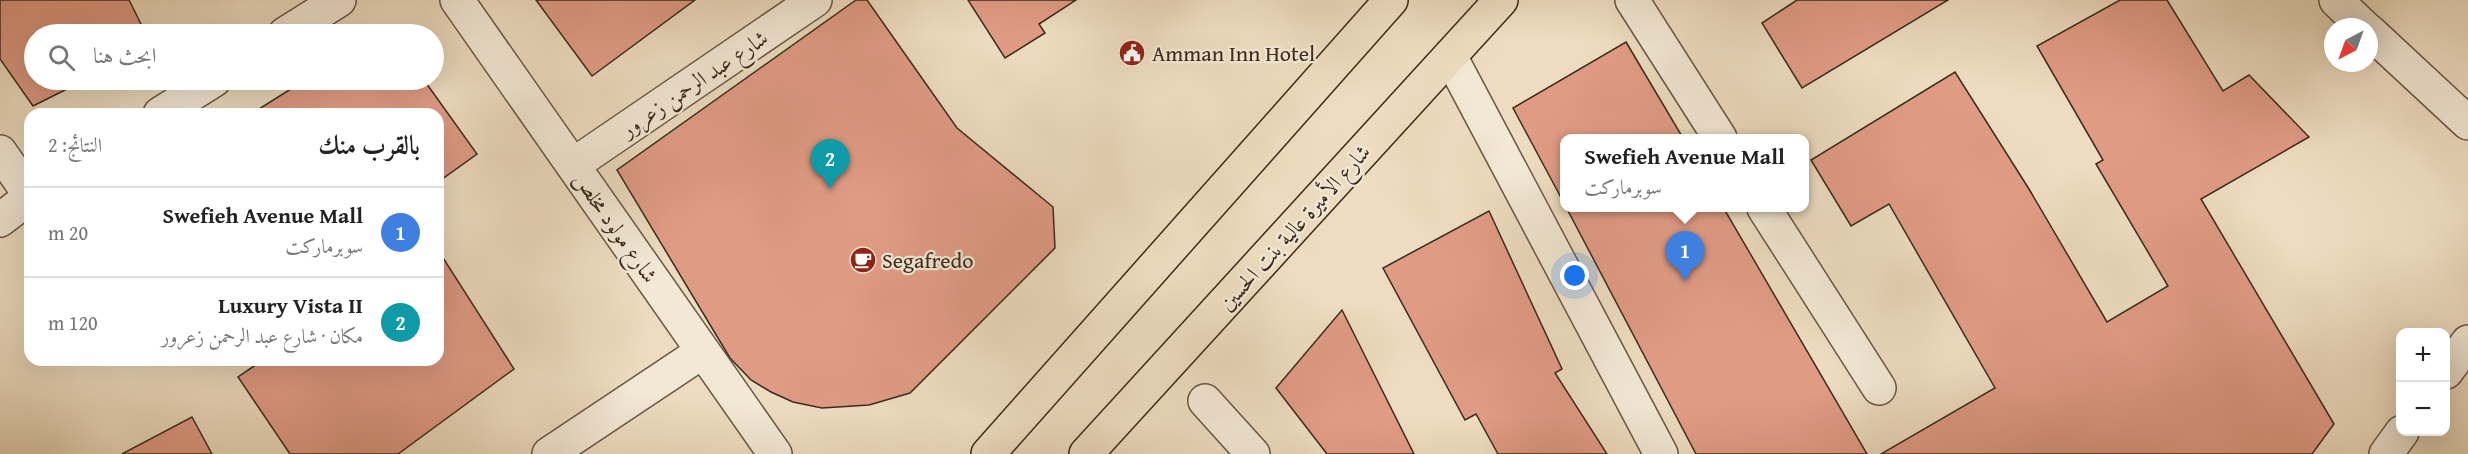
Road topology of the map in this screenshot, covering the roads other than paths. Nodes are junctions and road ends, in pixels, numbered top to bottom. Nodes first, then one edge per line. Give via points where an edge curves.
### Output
1 (339, 0) edge
2 (457, 0) edge
3 (815, 0) edge
4 (1391, 0) edge
5 (1501, 0) edge
6 (1632, 0) edge
7 (2336, 0) edge
8 (2355, 18) edge
9 (301, 24) edge
10 (2378, 40) edge
11 (1450, 56) junction
12 (198, 90) edge
13 (170, 108) edge
14 (2468, 123) edge
15 (1717, 134) edge
16 (0, 152) edge
17 (573, 165) junction
18 (24, 187) edge
19 (24, 201) edge
20 (1767, 212) edge
21 (0, 220) edge
22 (2468, 342) edge
23 (702, 352) junction
24 (2450, 365) edge
25 (1879, 388) dead end
26 (1205, 401) dead end
27 (2399, 436) edge
28 (549, 454) edge
29 (775, 454) edge
30 (988, 454) edge
31 (1086, 454) edge
32 (1252, 454) edge
33 (1661, 454) edge
34 (2386, 454) edge

1 - 9 street
2 - 17 street, شارع مولود مخلص
3 - 17 street, شارع عبد الرحمن زعرور
4 - 30 main road
5 - 11 main road, شارع الأميرة عالية بنت الحسين
6 - 15 street
7 - 8 street
10 - 14 street
11 - 31 main road, شارع الأميرة عالية بنت الحسين
11 - 33 street
12 - 13 street
16 - 18 street
17 - 23 street, شارع مولود مخلص
19 - 21 street
20 - 25 street
22 - 24 street
23 - 28 street
23 - 29 street, شارع مولود مخلص
26 - 32 street
27 - 34 street

